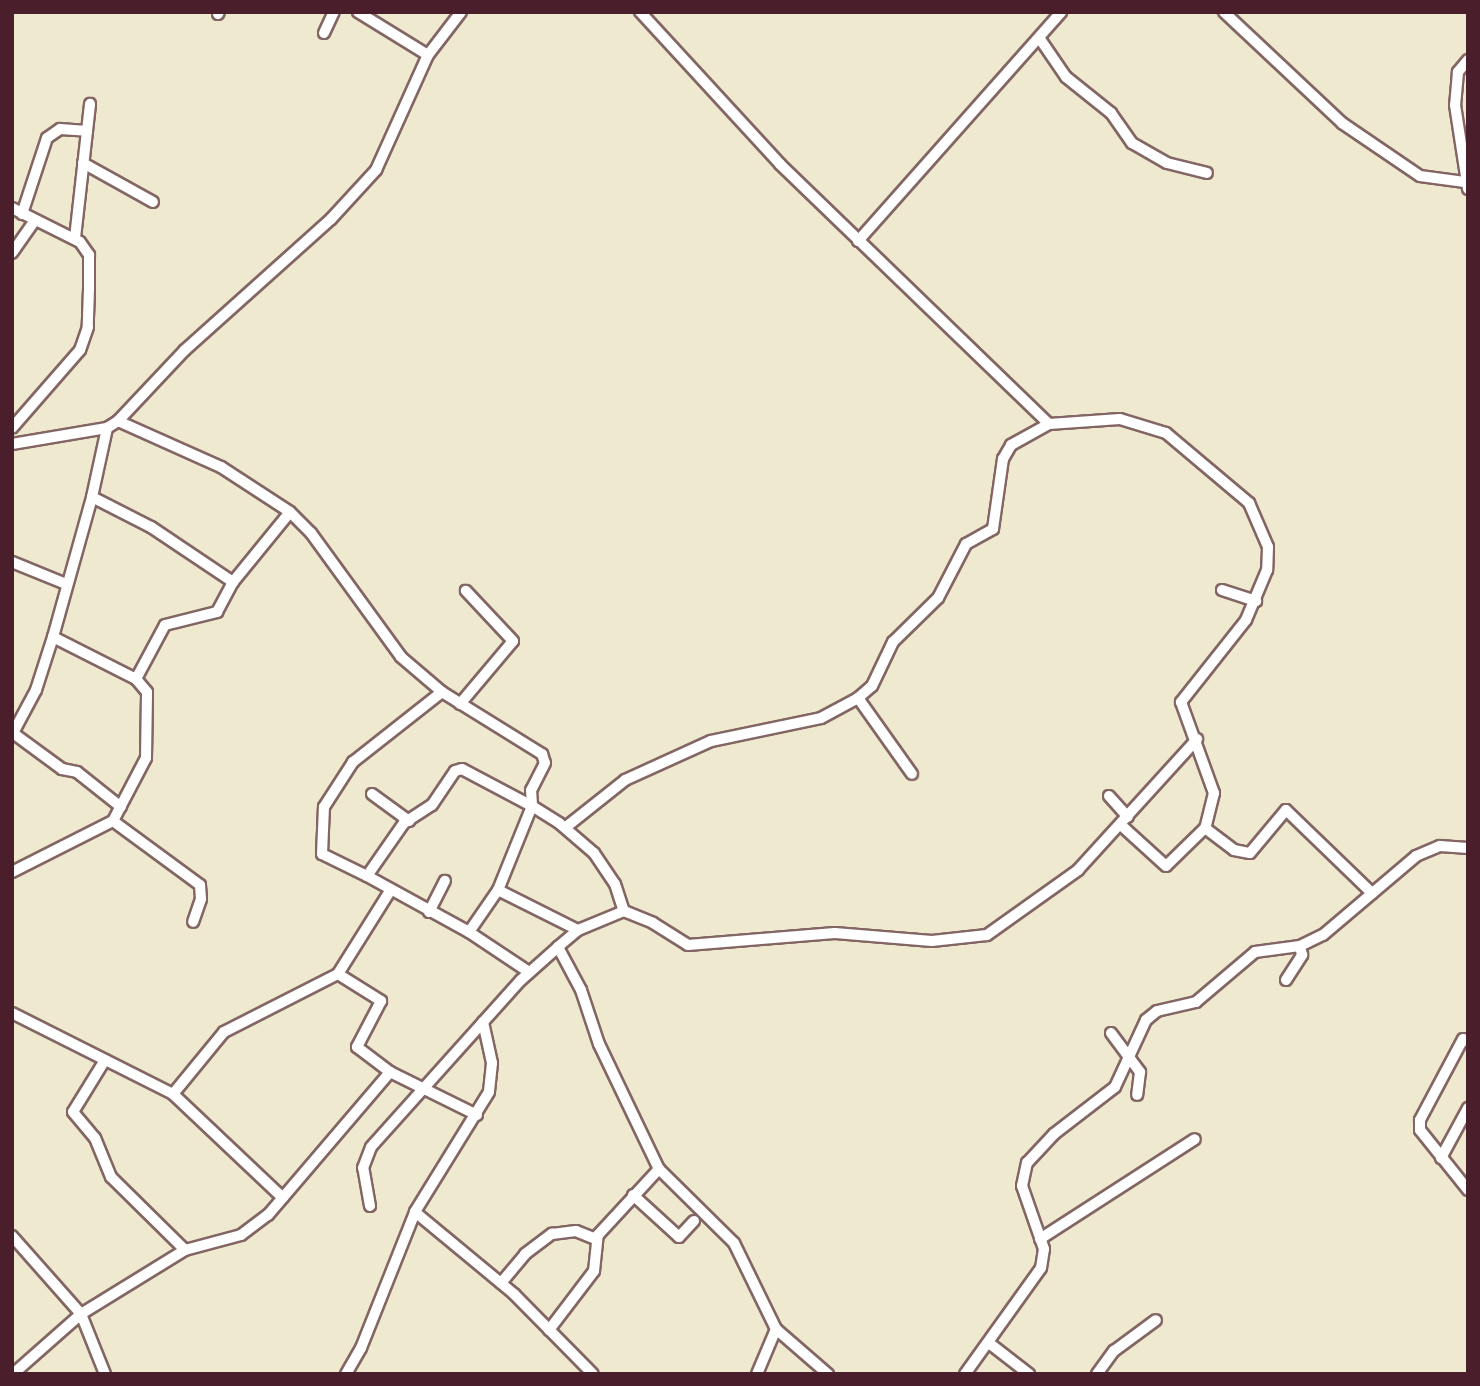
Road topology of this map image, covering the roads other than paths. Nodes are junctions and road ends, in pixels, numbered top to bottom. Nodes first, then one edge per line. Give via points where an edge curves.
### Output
1 (334, 12) edge
2 (358, 12) edge
3 (461, 12) edge
4 (640, 12) edge
5 (1061, 12) edge
6 (1224, 12) edge
7 (324, 33) dead end
8 (1040, 39) junction
9 (428, 55) junction
10 (1468, 60) edge
11 (90, 104) dead end
12 (87, 131) junction
13 (1464, 144) edge
14 (83, 163) junction
15 (1208, 173) dead end
16 (1466, 185) edge
17 (153, 202) dead end
18 (17, 211) edge
19 (34, 220) junction
20 (75, 238) junction
21 (858, 241) junction
22 (12, 253) edge
23 (118, 421) junction
24 (1049, 424) junction
25 (12, 428) edge
26 (107, 428) junction
27 (12, 444) edge
28 (92, 497) junction
29 (290, 512) junction
30 (12, 562) edge
31 (233, 582) junction
32 (66, 584) junction
33 (1222, 590) dead end
34 (466, 591) dead end
35 (1256, 601) junction
36 (52, 637) junction
37 (136, 679) junction
38 (442, 692) junction
39 (858, 698) junction
40 (460, 704) junction
41 (1197, 739) junction
42 (912, 774) dead end
43 (372, 794) dead end
44 (1109, 796) dead end
45 (531, 806) junction
46 (121, 807) junction
47 (113, 821) junction
48 (409, 821) junction
49 (1125, 821) junction
50 (566, 828) junction
51 (1205, 828) junction
52 (1468, 848) edge
53 (12, 872) edge
54 (368, 876) junction
55 (445, 881) dead end
56 (498, 890) junction
57 (390, 891) junction
58 (1372, 893) junction
59 (624, 911) junction
60 (429, 912) junction
61 (193, 922) dead end
62 (578, 930) junction
63 (469, 932) junction
64 (1300, 946) junction
65 (558, 947) junction
66 (528, 972) junction
67 (338, 974) junction
68 (1286, 980) dead end
69 (12, 1013) edge
70 (483, 1022) junction
71 (1111, 1033) dead end
72 (1468, 1041) edge
73 (1131, 1056) junction
74 (105, 1060) junction
75 (390, 1072) junction
76 (426, 1089) junction
77 (173, 1094) junction
78 (1137, 1095) dead end
79 (1468, 1108) edge
80 (477, 1115) junction
81 (1195, 1139) dead end
82 (1441, 1158) junction
83 (659, 1169) junction
84 (1467, 1187) edge
85 (634, 1195) junction
86 (283, 1198) junction
87 (370, 1206) dead end
88 (415, 1212) junction
89 (694, 1221) dead end
90 (12, 1236) edge
91 (596, 1239) junction
92 (1040, 1239) junction
93 (185, 1250) junction
94 (501, 1283) junction
95 (81, 1314) junction
96 (1156, 1320) dead end
97 (776, 1329) junction
98 (549, 1330) junction
99 (989, 1342) junction
100 (13, 1374) edge
101 (105, 1374) edge
102 (346, 1374) edge
103 (593, 1374) edge
104 (757, 1374) edge
105 (828, 1374) edge
106 (965, 1374) edge
107 (1029, 1374) edge
108 (1097, 1374) edge

1 - 7 street
2 - 9 street
3 - 9 street
4 - 21 street
5 - 8 street
6 - 16 street via 1342,123 1420,176
8 - 15 street via 1066,78 1111,113 1132,143 1167,163
8 - 21 street
9 - 23 street via 397,128 362,188 186,350
10 - 13 street via 1457,81
11 - 12 street
12 - 14 street
12 - 18 street via 60,129 47,138
13 - 16 street
14 - 17 street
14 - 20 street
18 - 19 street
19 - 20 street
19 - 22 street
20 - 25 street via 89,256 86,340
21 - 24 street
23 - 26 street
23 - 29 street via 220,467
24 - 35 street via 1137,421 1166,433 1196,454 1249,503 1264,530 1269,557
24 - 39 street via 1025,433 1011,445 1003,459 993,529 966,544 938,598 893,642 872,686
26 - 27 street
26 - 28 street
28 - 31 street via 151,527
28 - 32 street
29 - 31 street
29 - 38 street via 311,533 390,646
30 - 32 street
31 - 37 street via 217,612 166,625
32 - 36 street
33 - 35 street
34 - 40 street via 513,642
35 - 41 street via 1237,634 1182,699 1181,707
36 - 37 street
36 - 46 street via 36,690 13,733 62,769 77,772
37 - 46 street via 147,692 149,741 142,769
38 - 40 street
38 - 54 street via 343,772 324,807 323,854
39 - 42 street
39 - 50 street via 821,718 710,741 625,780
40 - 45 street via 542,754 545,763 531,790
41 - 49 street
41 - 51 street via 1214,793
43 - 48 street
44 - 49 street
45 - 48 street via 459,769 432,805
45 - 50 street
45 - 56 street
46 - 47 street
47 - 53 street
47 - 61 street via 200,885 201,899
48 - 54 street
49 - 51 street via 1166,866
49 - 59 street via 1077,870 987,935 932,941 835,933 688,945
50 - 59 street via 606,870
51 - 58 street via 1234,850 1250,853 1286,810
52 - 58 street via 1429,849 1399,866
54 - 57 street
55 - 60 street
56 - 62 street
56 - 63 street
57 - 60 street
57 - 67 street
58 - 64 street via 1323,935
59 - 62 street
60 - 63 street
62 - 65 street
63 - 66 street
64 - 68 street via 1303,955
64 - 73 street via 1255,952 1196,1002 1151,1015
65 - 66 street
65 - 83 street via 581,990 598,1044
66 - 70 street
67 - 75 street via 381,1001 357,1047
67 - 77 street via 224,1032
69 - 74 street
70 - 76 street
70 - 80 street via 492,1083
71 - 73 street
72 - 82 street via 1463,1039 1420,1120 1420,1130
73 - 78 street via 1142,1080
73 - 92 street via 1115,1087 1054,1134 1027,1163 1022,1185
74 - 77 street
74 - 93 street via 73,1112 95,1138 111,1177
75 - 76 street
75 - 86 street
76 - 80 street
76 - 87 street via 367,1153 363,1175
77 - 86 street
79 - 82 street
80 - 88 street
81 - 92 street
82 - 84 street
83 - 85 street
83 - 97 street via 734,1242
85 - 89 street via 680,1237
85 - 91 street
86 - 93 street via 241,1235
88 - 94 street
88 - 102 street via 369,1329
90 - 95 street
91 - 94 street via 576,1231 552,1234 525,1254
91 - 98 street via 594,1271
92 - 99 street via 1041,1268
93 - 95 street
94 - 98 street
95 - 100 street
95 - 101 street
96 - 108 street via 1114,1351
97 - 104 street
97 - 105 street
98 - 103 street
99 - 106 street
99 - 107 street

